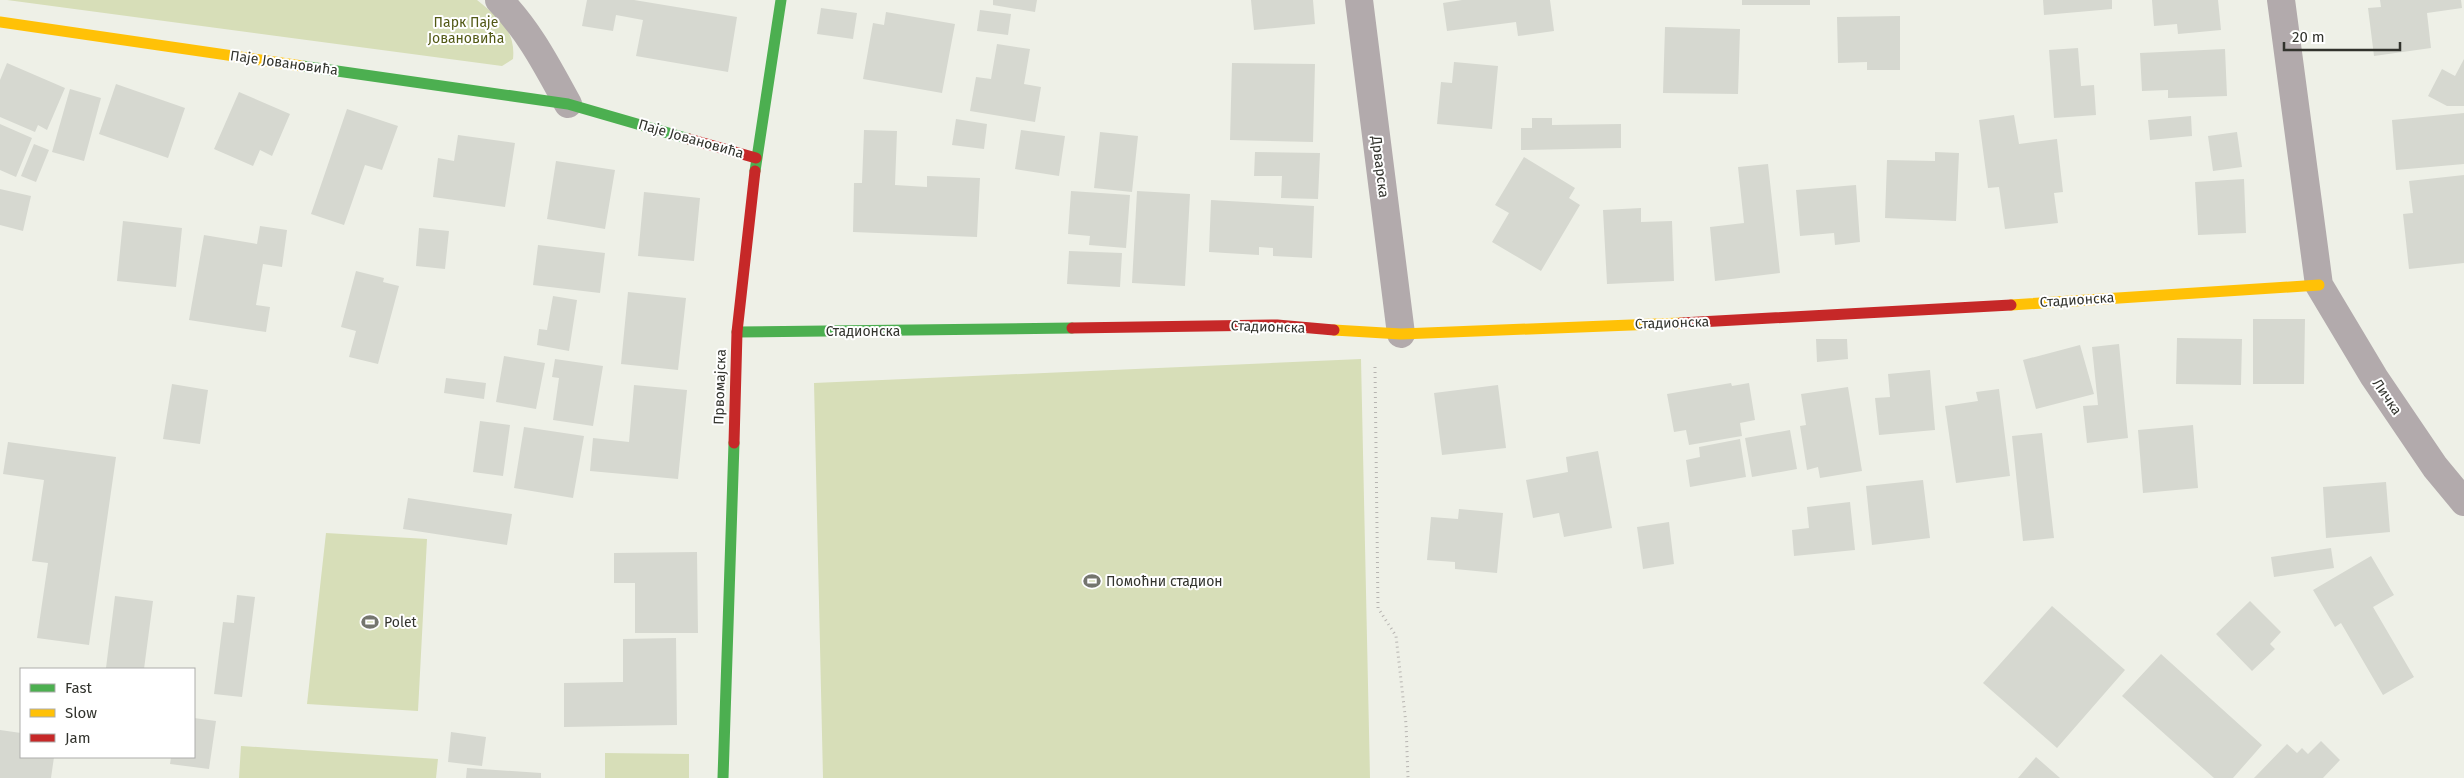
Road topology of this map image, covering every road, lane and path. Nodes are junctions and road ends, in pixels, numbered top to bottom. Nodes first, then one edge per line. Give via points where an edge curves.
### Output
1 (499, 0) edge
2 (781, 0) edge
3 (1359, 0) edge
4 (2281, 0) edge
5 (0, 22) edge
6 (568, 104) junction
7 (756, 158) junction
8 (2319, 285) junction
9 (737, 332) junction
10 (1374, 334) junction
11 (1401, 334) junction
12 (2464, 502) edge
13 (722, 778) edge
14 (1408, 778) edge

1 - 6 street via 517,17
2 - 7 street, Првомајска
3 - 11 street, Дрварска
4 - 8 street
5 - 6 street, Паје Јовановића
6 - 7 street, Паје Јовановића
7 - 9 street, Првомајска
8 - 11 street, Стадионска via 1784,319
8 - 12 street, Личка via 2374,377 2435,467
9 - 10 street, Стадионска via 1277,325
9 - 13 street, Првомајска
10 - 11 street, Стадионска
10 - 14 path via 1378,608 1396,636 1406,724

